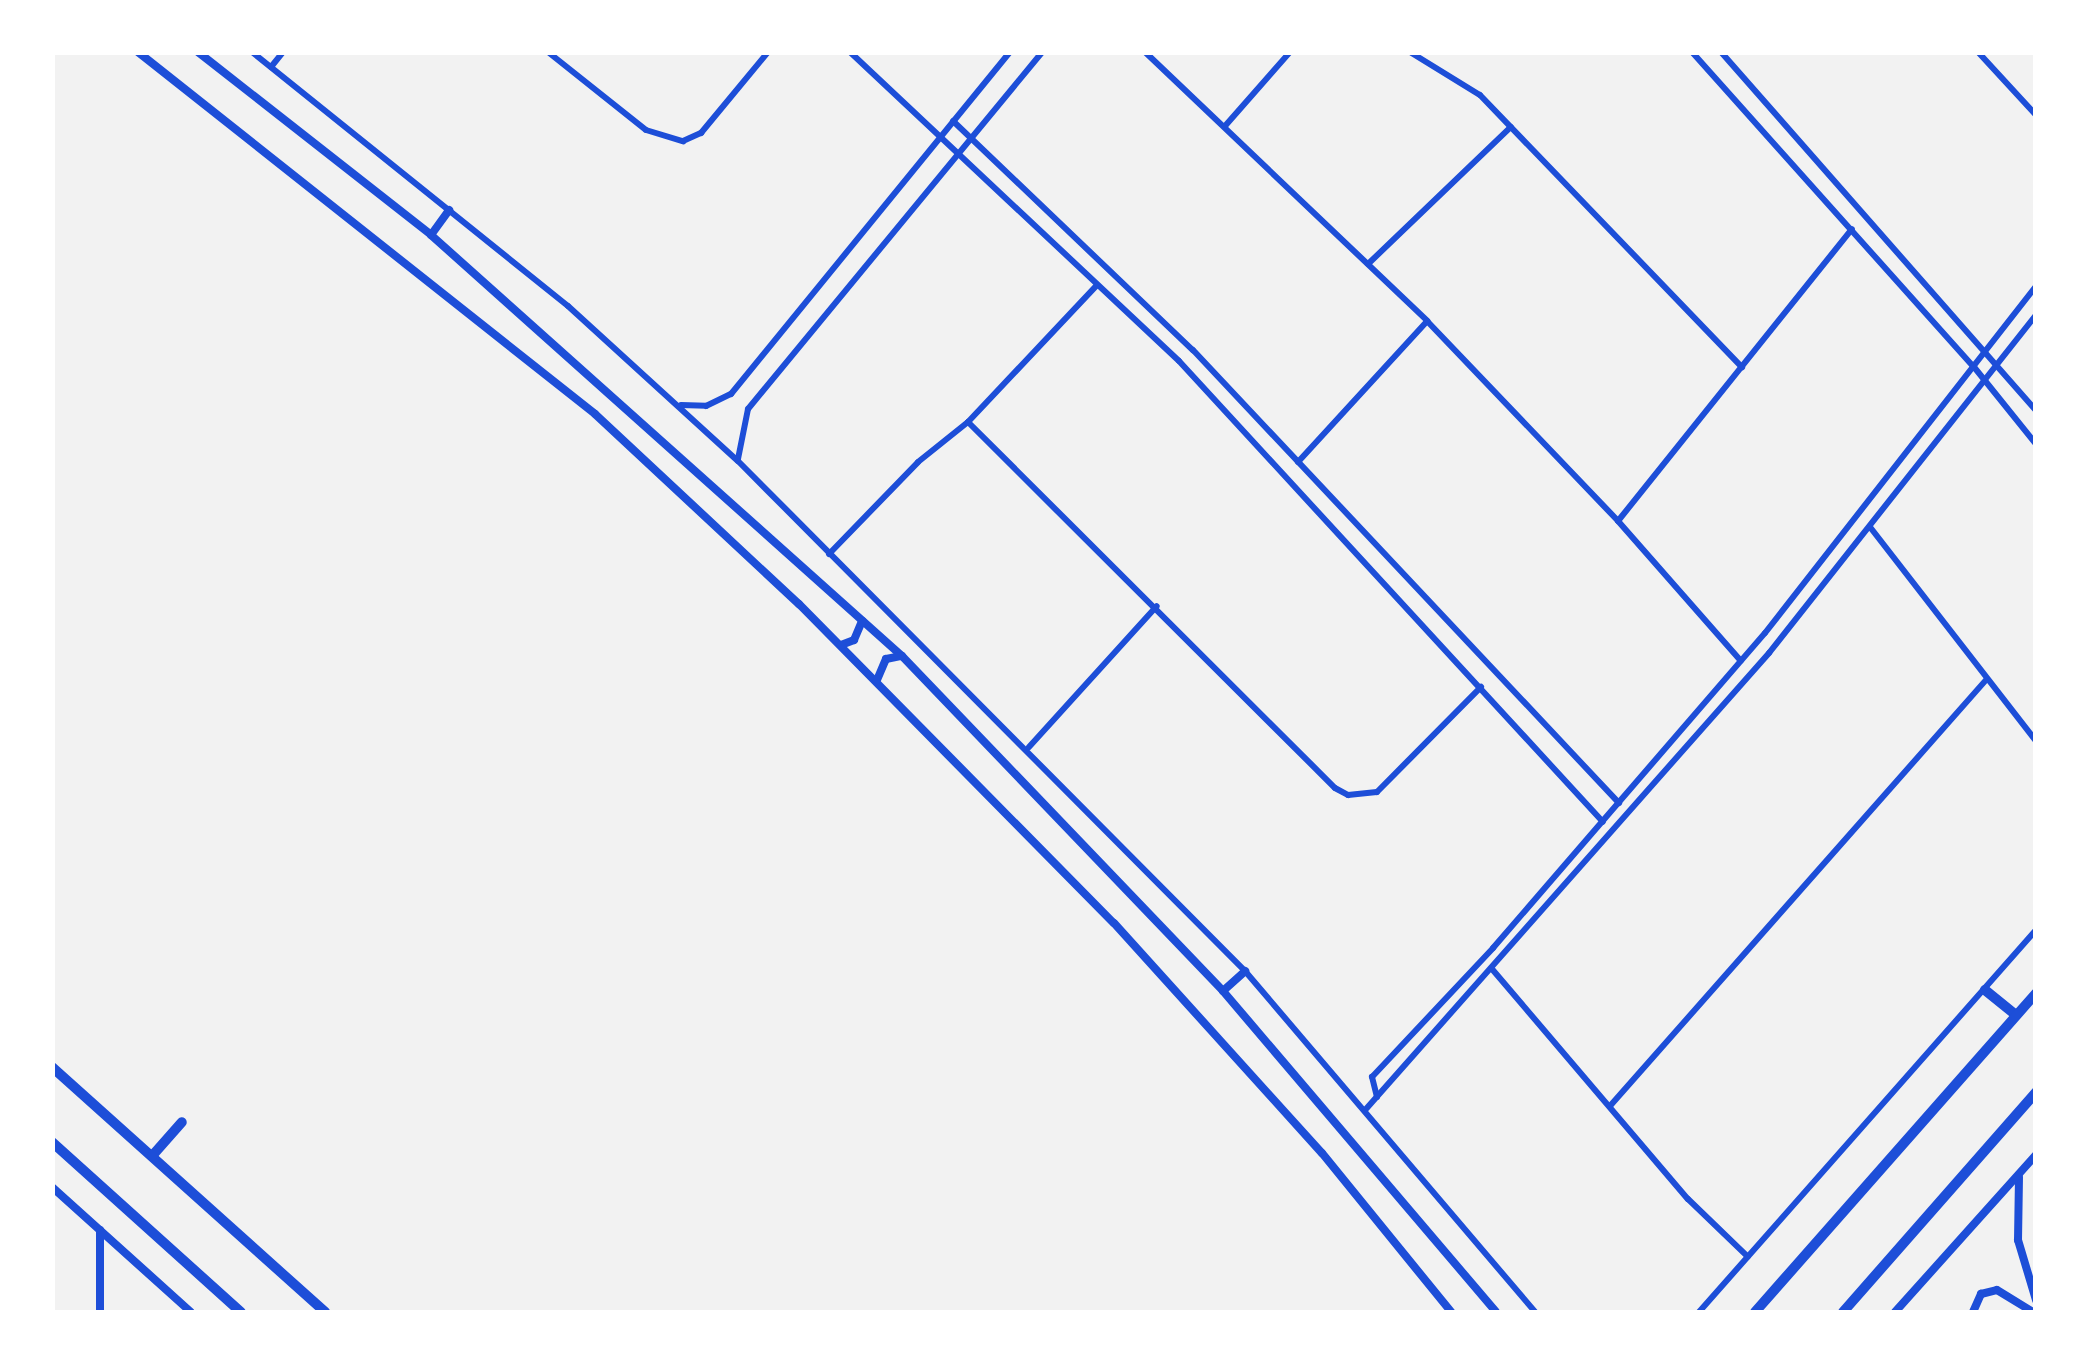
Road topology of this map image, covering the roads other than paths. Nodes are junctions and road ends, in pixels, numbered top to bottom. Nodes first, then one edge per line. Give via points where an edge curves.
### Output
1 (138, 52) edge
2 (198, 52) edge
3 (252, 52) edge
4 (283, 52) edge
5 (548, 52) edge
6 (768, 52) edge
7 (850, 52) edge
8 (1010, 52) edge
9 (1042, 52) edge
10 (1145, 52) edge
11 (1290, 52) edge
12 (1410, 52) edge
13 (1692, 52) edge
14 (1721, 52) edge
15 (1978, 52) edge
16 (272, 67) junction
17 (2036, 115) edge
18 (954, 121) junction
19 (1225, 126) junction
20 (1512, 126) junction
21 (971, 138) junction
22 (937, 141) junction
23 (955, 157) junction
24 (449, 210) junction
25 (1852, 229) junction
26 (431, 234) junction
27 (1368, 264) junction
28 (1097, 285) junction
29 (2036, 286) edge
30 (2036, 315) edge
31 (1427, 322) junction
32 (1987, 351) junction
33 (1999, 365) junction
34 (1742, 367) junction
35 (1974, 367) junction
36 (1986, 381) junction
37 (678, 405) junction
38 (2036, 411) edge
39 (968, 422) junction
40 (2036, 444) edge
41 (738, 460) junction
42 (1298, 462) junction
43 (1618, 521) junction
44 (1870, 527) junction
45 (829, 554) junction
46 (1157, 606) junction
47 (862, 620) junction
48 (841, 645) junction
49 (902, 656) junction
50 (1741, 661) junction
51 (876, 680) junction
52 (1986, 680) junction
53 (1480, 687) junction
54 (1680, 732) junction
55 (1691, 742) junction
56 (2036, 742) edge
57 (1030, 747) junction
58 (1619, 804) junction
59 (1603, 822) junction
60 (2036, 930) edge
61 (1492, 969) junction
62 (1245, 971) junction
63 (1985, 990) junction
64 (1223, 991) junction
65 (2036, 994) edge
66 (2016, 1015) junction
67 (52, 1066) edge
68 (2036, 1092) edge
69 (1377, 1096) junction
70 (1610, 1106) junction
71 (1366, 1108) junction
72 (182, 1122) dead end
73 (52, 1142) edge
74 (2036, 1155) edge
75 (152, 1156) junction
76 (2019, 1174) junction
77 (52, 1186) edge
78 (100, 1230) junction
79 (1748, 1257) junction
80 (2036, 1300) edge
81 (100, 1312) edge
82 (191, 1312) edge
83 (241, 1312) edge
84 (325, 1312) edge
85 (1451, 1312) edge
86 (1496, 1312) edge
87 (1535, 1312) edge
88 (1699, 1312) edge
89 (1755, 1312) edge
90 (1843, 1312) edge
91 (1895, 1312) edge
92 (1973, 1312) edge
93 (2034, 1312) edge

1 - 48 street via 595,414
2 - 26 street
3 - 16 street
4 - 16 street
5 - 6 street via 646,130 683,141 701,134
7 - 22 street
8 - 18 street
9 - 21 street
10 - 19 street
11 - 19 street
12 - 20 street via 1455,76
13 - 25 street
14 - 32 street
15 - 17 street
16 - 24 street
18 - 21 street
18 - 22 street
19 - 27 street
20 - 27 street
20 - 34 street
21 - 23 street
21 - 42 street
22 - 23 street
22 - 37 street via 731,394 706,406
23 - 28 street
23 - 41 street via 748,408
24 - 26 street
24 - 37 street
25 - 34 street
25 - 35 street
26 - 47 street
27 - 31 street
28 - 39 street
28 - 53 street via 1178,362
29 - 32 street
30 - 33 street
31 - 42 street
31 - 43 street
32 - 33 street
32 - 35 street
33 - 36 street
33 - 38 street
34 - 43 street
35 - 36 street
35 - 50 street
36 - 40 street
36 - 44 street
37 - 41 street
39 - 45 street via 918,462
39 - 46 street
41 - 45 street
42 - 58 street
43 - 50 street
44 - 52 street
44 - 55 street
45 - 57 street
46 - 53 street via 1348,795 1377,792 1389,783
46 - 57 street
47 - 48 street via 859,634
47 - 49 street
48 - 51 street
49 - 51 street via 886,659
49 - 64 street
50 - 54 street
51 - 85 street via 1114,922 1322,1153
52 - 56 street
52 - 70 street
53 - 59 street
54 - 55 street
54 - 58 street
55 - 61 street
57 - 62 street
58 - 59 street
59 - 69 street via 1372,1077
60 - 63 street
61 - 69 street
61 - 70 street
62 - 64 street
62 - 71 street
63 - 66 main road
63 - 79 street
64 - 86 street
65 - 66 main road
66 - 89 main road
67 - 75 main road
68 - 90 main road
69 - 71 street
70 - 79 street via 1688,1199
71 - 87 street
72 - 75 main road
73 - 83 main road
74 - 76 street
75 - 84 main road
76 - 80 street via 2018,1240
76 - 91 street
77 - 78 street
78 - 81 street
78 - 82 street
79 - 88 street
92 - 93 street via 1980,1294 1997,1290

